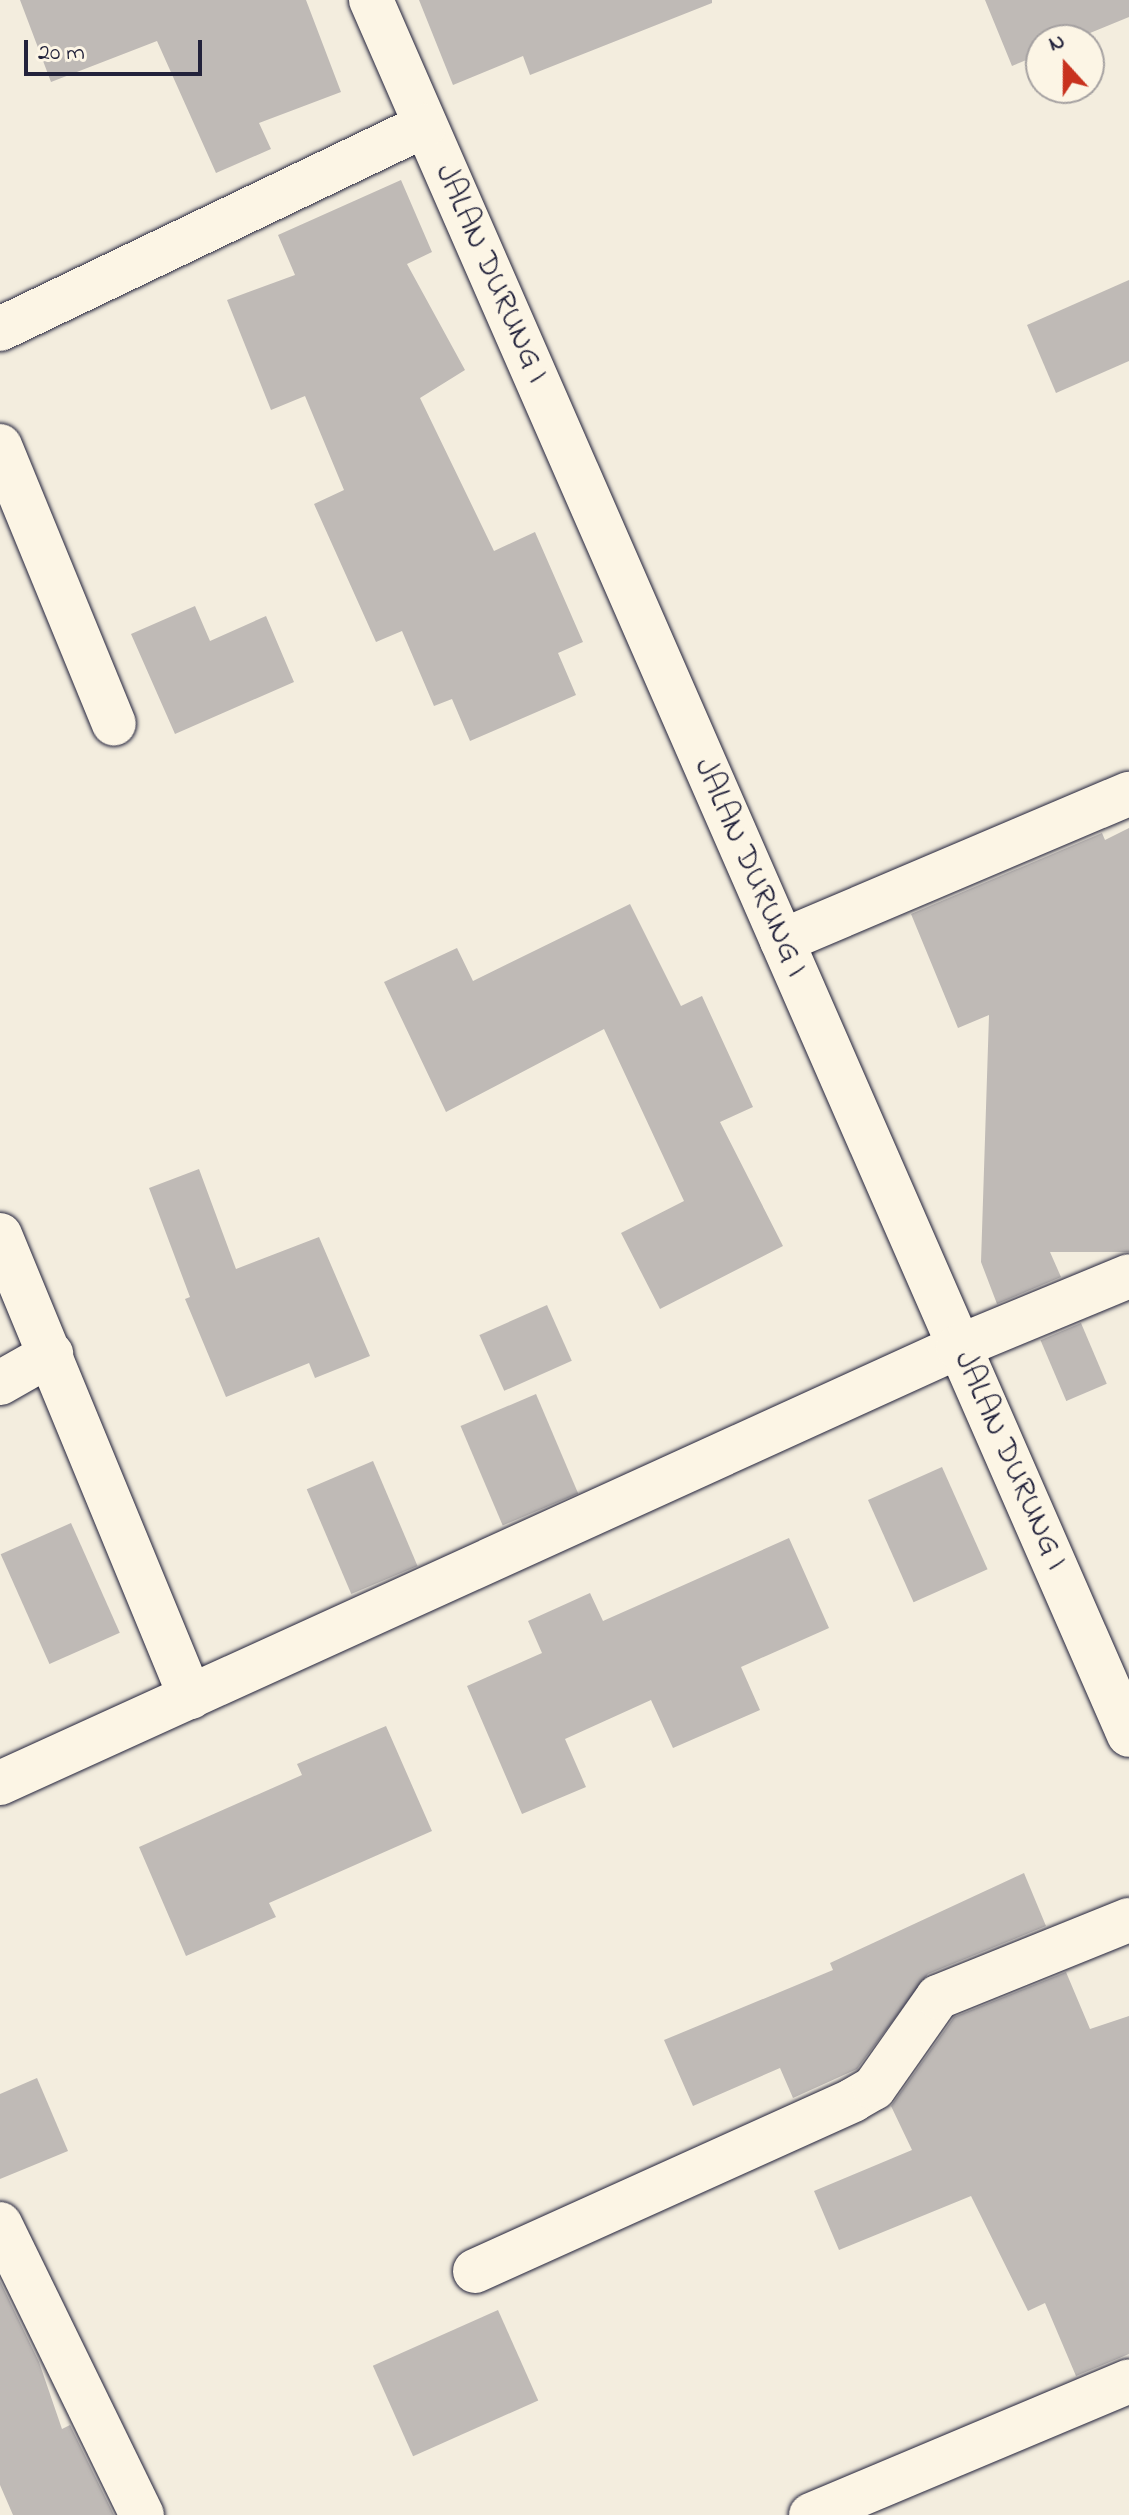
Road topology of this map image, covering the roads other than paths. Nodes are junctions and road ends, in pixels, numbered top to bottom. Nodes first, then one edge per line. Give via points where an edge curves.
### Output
1 (371, 0) edge
2 (425, 125) junction
3 (0, 329) edge
4 (0, 446) edge
5 (114, 724) dead end
6 (1129, 794) edge
7 (782, 941) junction
8 (0, 1235) edge
9 (1129, 1276) edge
10 (958, 1347) junction
11 (51, 1354) junction
12 (0, 1383) edge
13 (190, 1697) junction
14 (1129, 1735) edge
15 (1, 1780) edge
16 (1129, 1920) edge
17 (0, 2224) edge
18 (475, 2271) dead end
19 (1129, 2381) edge
20 (142, 2515) edge
21 (811, 2515) edge

1 - 2 street, JALAN DURUNG I
2 - 3 street
2 - 7 street, JALAN DURUNG I
4 - 5 street
6 - 7 street
7 - 10 street, JALAN DURUNG I
8 - 11 street
9 - 10 street
10 - 13 street
10 - 14 street, JALAN DURUNG I
11 - 12 street
11 - 13 street
13 - 15 street
16 - 18 street via 938,1997 874,2088 853,2100
17 - 20 street
19 - 21 street

